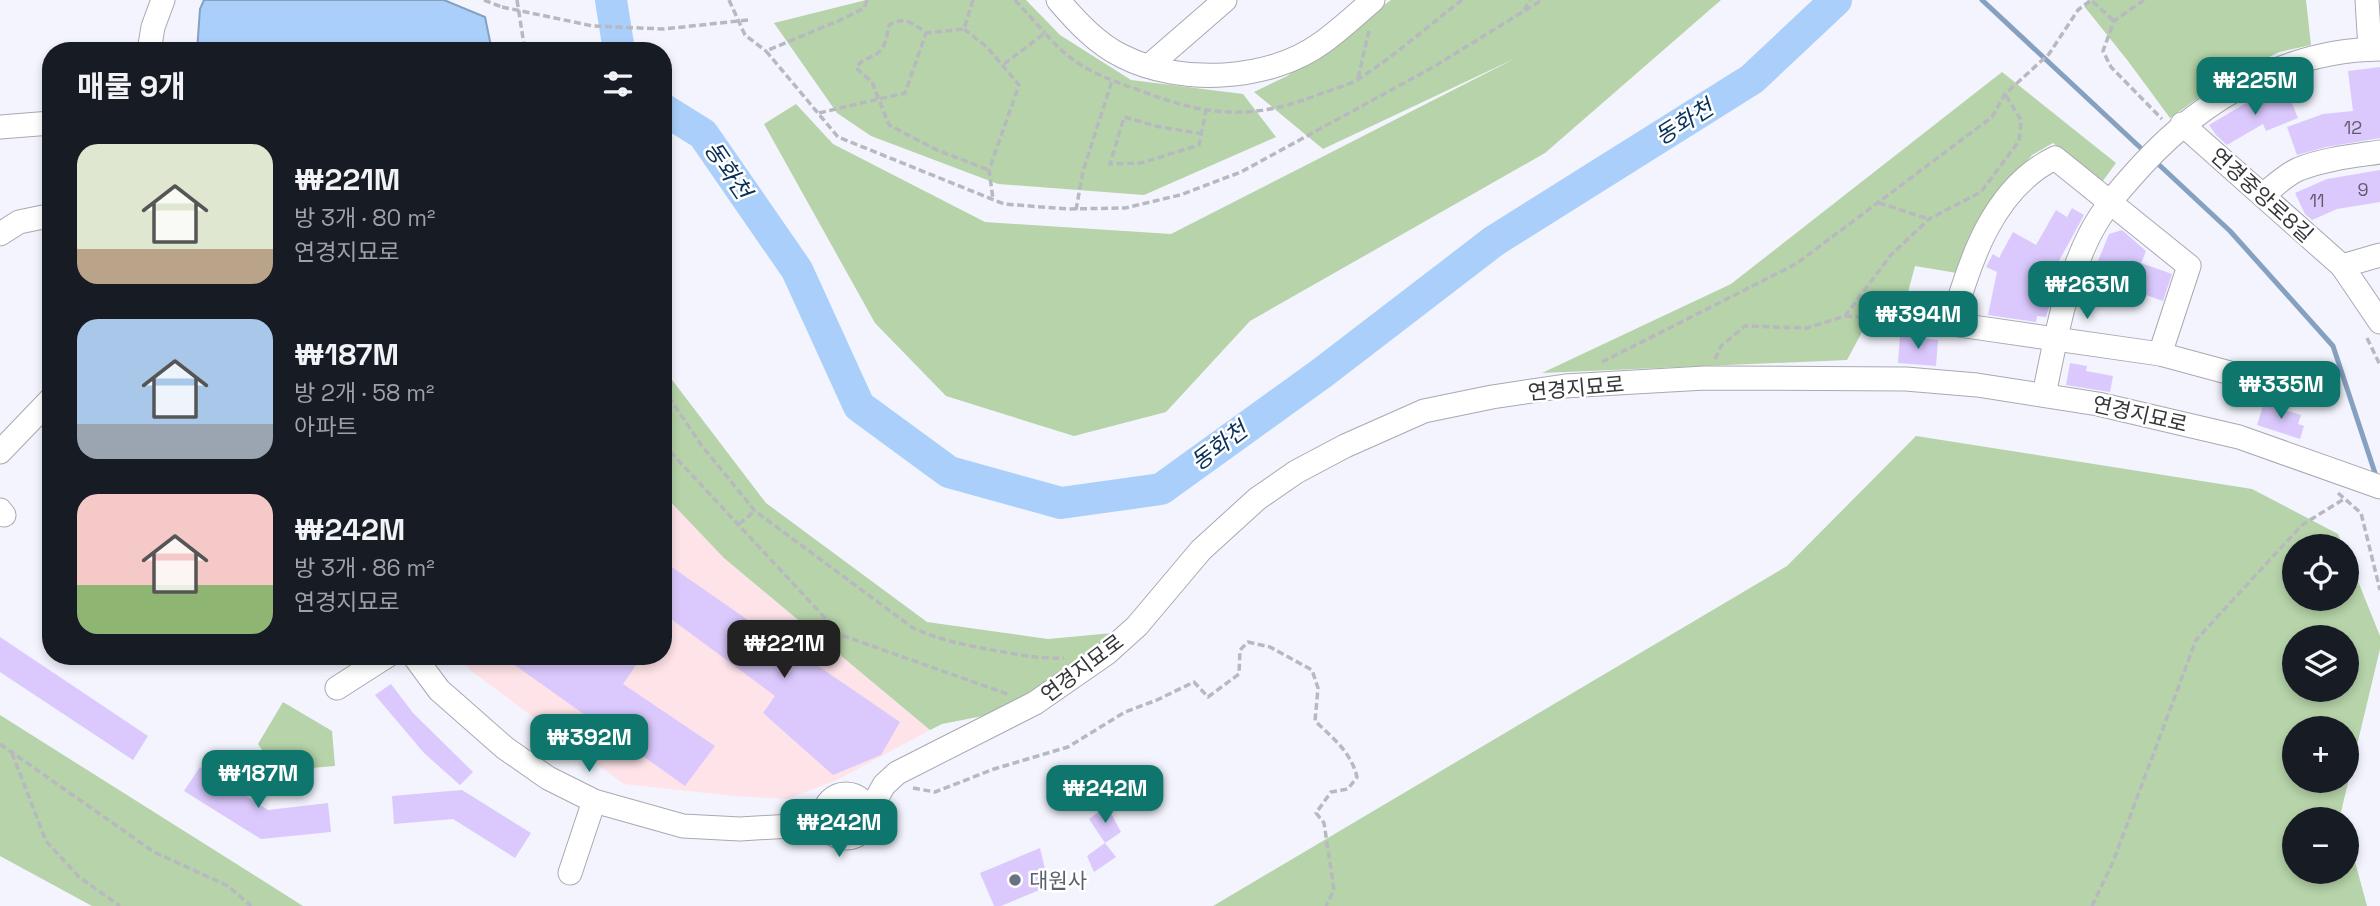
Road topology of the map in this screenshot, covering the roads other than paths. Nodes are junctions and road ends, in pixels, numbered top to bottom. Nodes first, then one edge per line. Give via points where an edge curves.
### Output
1 (163, 0) edge
2 (1224, 0) edge
3 (1373, 0) edge
4 (2367, 0) edge
5 (1065, 3) edge
6 (150, 42) edge
7 (2375, 49) edge
8 (1149, 66) junction
9 (42, 124) edge
10 (0, 127) edge
11 (2175, 131) junction
12 (2380, 152) edge
13 (2114, 195) junction
14 (2263, 195) junction
15 (42, 217) edge
16 (0, 234) edge
17 (2380, 254) edge
18 (2342, 266) junction
19 (1882, 318) dead end
20 (2380, 322) edge
21 (1952, 324) junction
22 (2056, 338) junction
23 (2160, 354) junction
24 (2282, 387) dead end
25 (2044, 394) junction
26 (42, 408) edge
27 (0, 452) edge
28 (2380, 487) edge
29 (373, 665) edge
30 (421, 665) edge
31 (338, 688) dead end
32 (594, 801) junction
33 (862, 805) junction
34 (826, 818) junction
35 (570, 873) dead end

1 - 6 street
2 - 8 street
3 - 8 street via 1322,43 1261,70 1226,76 1183,74
4 - 7 street
5 - 8 street via 1086,30 1122,56
7 - 11 street via 2319,55 2286,65 2230,92
9 - 10 street
11 - 13 street
11 - 14 street, 연경중앙로8길
12 - 14 street via 2300,169
13 - 21 street via 2055,158 2036,167 2002,204 1984,234 1964,278
13 - 22 street via 2088,238
13 - 23 street via 2189,266
14 - 18 street, 연경중앙로8길
15 - 16 street via 19,222
17 - 18 street
18 - 20 street, 연경중앙로8길
19 - 21 street
21 - 22 street
22 - 23 street
22 - 25 street
23 - 24 street
25 - 28 street, 연경지묘로 via 2239,437 2336,481
25 - 33 street, 연경지묘로 via 1906,379 1705,378 1565,386 1424,411 1345,446 1257,499 1201,550 1137,626 1107,653 1035,703 897,773 894,786
26 - 27 street
29 - 31 street
30 - 32 street via 439,690 505,748 548,778
32 - 34 street via 683,826 740,829
32 - 35 street
33 - 34 street via 849,794 834,796
33 - 34 street via 864,828 854,836 840,837

